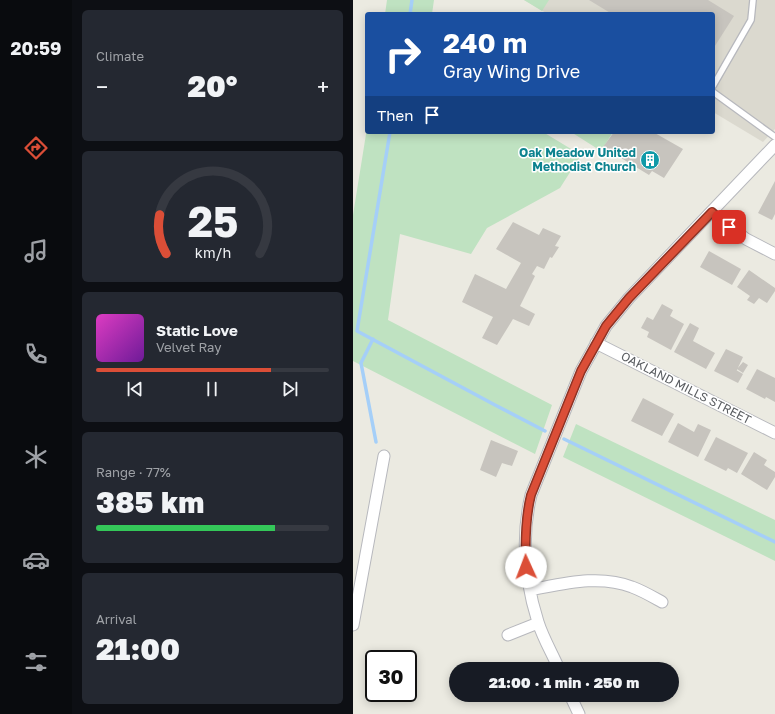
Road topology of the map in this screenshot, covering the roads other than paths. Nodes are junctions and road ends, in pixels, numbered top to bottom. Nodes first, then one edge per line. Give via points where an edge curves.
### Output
1 (753, 0) edge
2 (715, 83) edge
3 (715, 93) edge
4 (775, 137) edge
5 (775, 145) edge
6 (712, 212) junction
7 (775, 254) edge
8 (596, 343) junction
9 (775, 433) edge
10 (384, 456) dead end
11 (530, 590) junction
12 (662, 602) dead end
13 (538, 622) junction
14 (353, 625) edge
15 (508, 635) dead end
16 (556, 662) edge
17 (573, 702) edge
18 (579, 714) edge

1 - 2 lane via 751,20
3 - 4 lane
5 - 6 street
6 - 7 street via 746,239
6 - 8 street via 629,298
8 - 9 street, OAKLAND MILLS STREET
8 - 11 street via 581,371 531,495 526,516 525,549
10 - 14 street
11 - 12 street via 588,580 610,581 632,587
11 - 13 street
13 - 15 street
13 - 16 street
17 - 18 street

